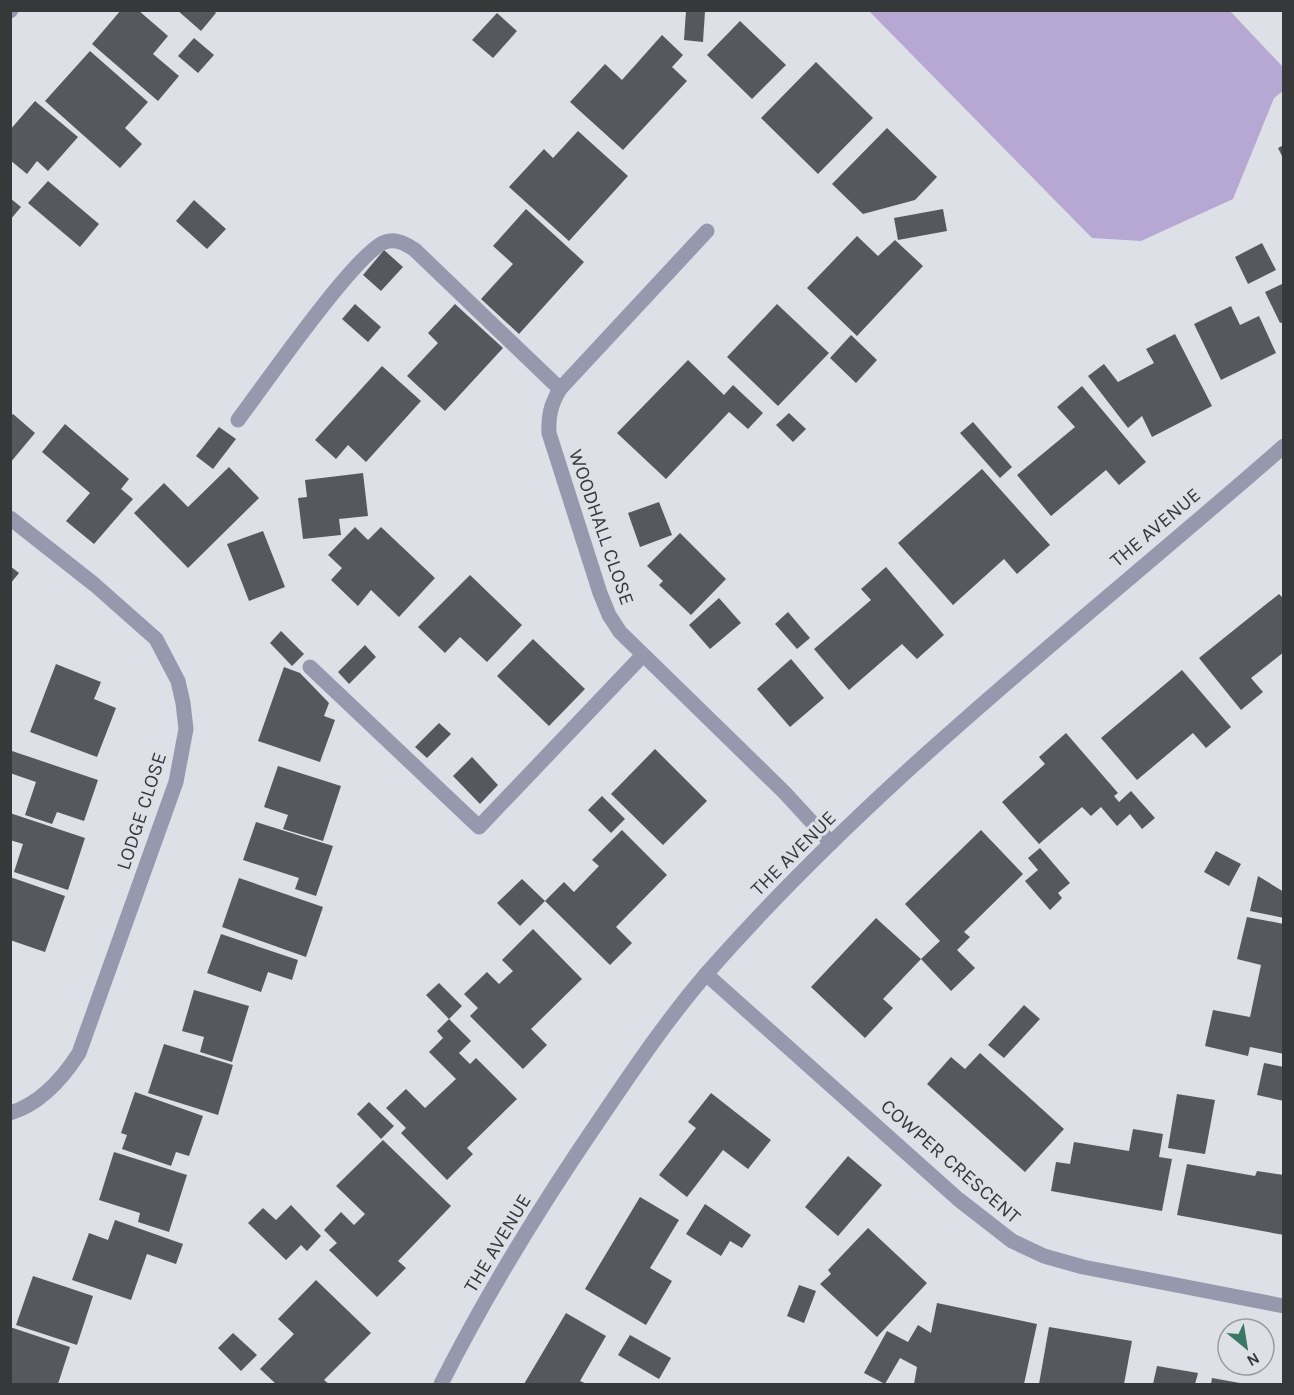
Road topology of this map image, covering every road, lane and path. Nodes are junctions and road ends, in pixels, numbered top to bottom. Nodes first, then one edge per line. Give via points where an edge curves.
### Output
1 (707, 231) dead end
2 (560, 389) junction
3 (238, 420) dead end
4 (1284, 446) edge
5 (10, 518) edge
6 (643, 655) junction
7 (310, 667) dead end
8 (831, 843) junction
9 (706, 974) junction
10 (10, 1113) edge
11 (1284, 1306) edge
12 (441, 1384) edge

1 - 2 street, WOODHALL CLOSE
2 - 3 street via 415,250 395,241 375,249 344,280
2 - 6 street, WOODHALL CLOSE via 548,418 557,464 609,615
4 - 8 street, THE AVENUE via 1020,672
5 - 10 street, LODGE CLOSE via 156,639 178,681 186,729 176,783 79,1053 54,1086
6 - 7 street via 479,827
6 - 8 street, WOODHALL CLOSE
8 - 9 street, THE AVENUE
9 - 11 street, COWPER CRESCENT via 958,1198 1012,1241 1044,1256 1083,1267
9 - 12 street, THE AVENUE via 656,1038 565,1170

